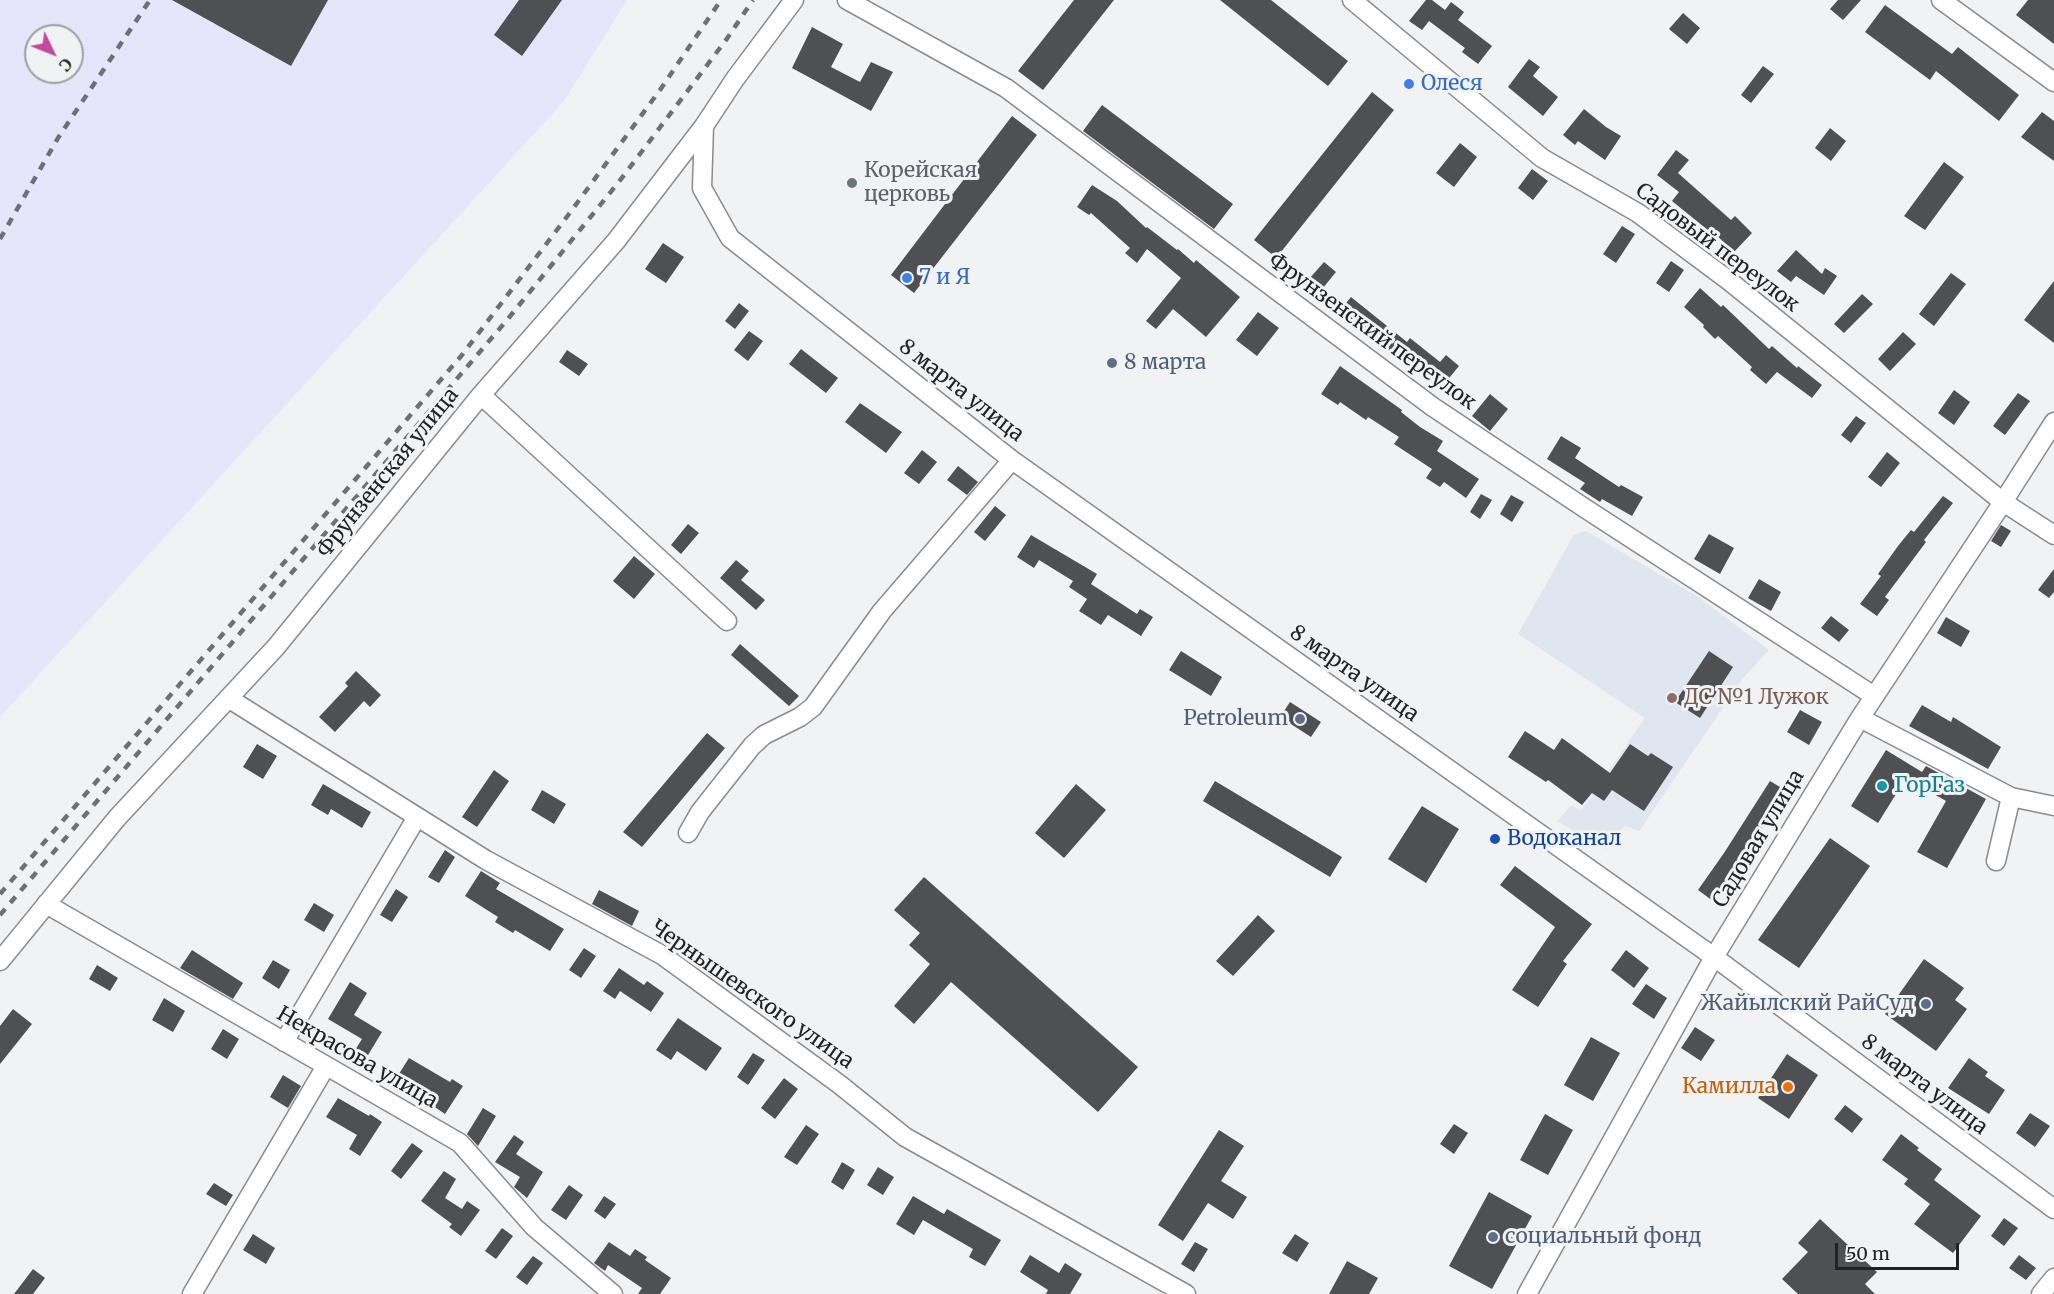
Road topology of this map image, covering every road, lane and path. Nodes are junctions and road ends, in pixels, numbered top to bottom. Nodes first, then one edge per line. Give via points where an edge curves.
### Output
1 (794, 0) edge
2 (847, 0) edge
3 (1352, 0) edge
4 (1941, 0) edge
5 (2054, 82) edge
6 (704, 126) junction
7 (481, 395) junction
8 (2054, 422) edge
9 (1012, 460) junction
10 (2003, 502) junction
11 (2054, 535) edge
12 (727, 621) dead end
13 (1874, 696) junction
14 (228, 698) junction
15 (1860, 718) junction
16 (2011, 797) junction
17 (2054, 806) edge
18 (417, 817) junction
19 (688, 833) dead end
20 (1996, 861) dead end
21 (46, 904) junction
22 (1713, 957) junction
23 (0, 961) edge
24 (284, 1042) junction
25 (327, 1066) junction
26 (2054, 1209) edge
27 (2054, 1278) edge
28 (192, 1294) edge
29 (613, 1294) edge
30 (1186, 1294) edge
31 (1527, 1294) edge
32 (2041, 1294) edge

1 - 6 street, Фрунзенская улица
2 - 13 street, Фрунзенский переулок via 1006,88 1433,407
3 - 10 street, Садовый переулок via 1542,158 1638,213 1728,280
4 - 5 street
6 - 7 street, Фрунзенская улица via 616,241
6 - 9 street, 8 марта улица via 702,188 730,238
7 - 12 street
7 - 14 street, Фрунзенская улица via 276,647
8 - 10 street, Садовая улица
9 - 19 street via 882,611 813,707 752,746
9 - 22 street, 8 марта улица
10 - 11 street, Садовый переулок
10 - 13 street, Садовая улица
13 - 15 street, Садовая улица
14 - 18 street, Чернышевского улица
14 - 21 street, Фрунзенская улица via 117,818
15 - 16 street
15 - 22 street, Садовая улица
16 - 17 street
16 - 20 street
18 - 24 street
18 - 30 street, Чернышевского улица via 486,860 662,955 840,1084 905,1137
21 - 23 street, Фрунзенская улица
21 - 24 street, Некрасова улица
22 - 26 street, 8 марта улица
22 - 31 street, Садовая улица
24 - 25 street, Некрасова улица
25 - 28 street
25 - 29 street, Некрасова улица via 460,1143 534,1227
27 - 32 street

